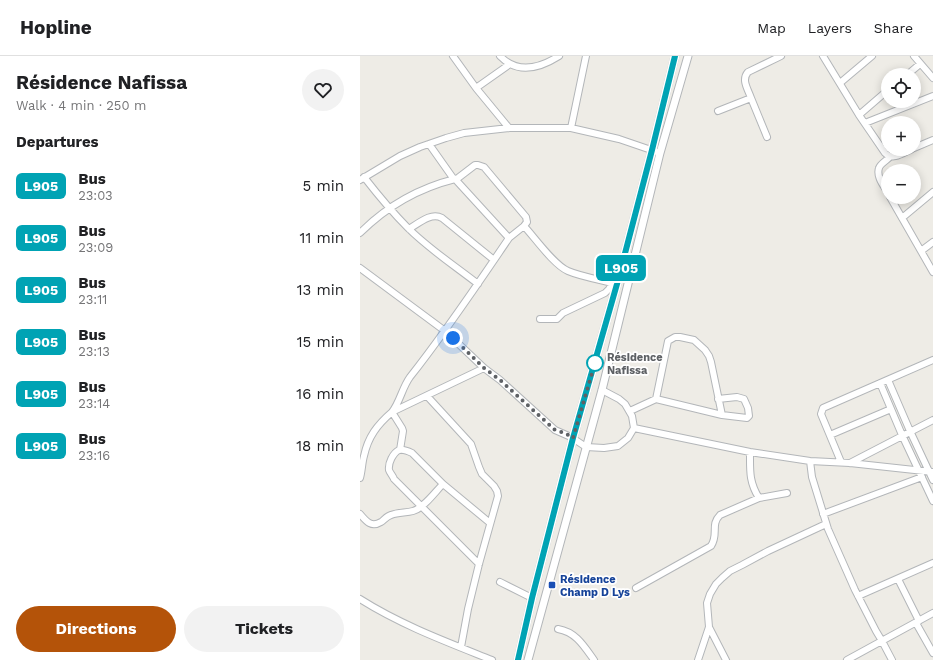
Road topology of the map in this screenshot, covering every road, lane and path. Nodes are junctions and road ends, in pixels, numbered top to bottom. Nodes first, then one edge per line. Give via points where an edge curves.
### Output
1 (453, 56) edge
2 (500, 56) edge
3 (559, 56) edge
4 (586, 56) edge
5 (675, 56) edge
6 (688, 56) edge
7 (781, 56) edge
8 (823, 56) edge
9 (872, 56) edge
10 (914, 56) edge
11 (510, 64) junction
12 (920, 64) junction
13 (915, 68) edge
14 (933, 78) edge
15 (840, 83) junction
16 (476, 88) junction
17 (881, 96) edge
18 (933, 96) edge
19 (751, 98) junction
20 (870, 105) junction
21 (718, 111) dead end
22 (859, 114) junction
23 (876, 118) junction
24 (865, 123) junction
25 (658, 126) junction
26 (509, 128) junction
27 (571, 128) junction
28 (667, 129) junction
29 (767, 137) dead end
30 (933, 140) edge
31 (429, 144) junction
32 (921, 145) edge
33 (652, 150) junction
34 (660, 153) junction
35 (894, 156) edge
36 (890, 157) junction
37 (883, 164) edge
38 (881, 166) edge
39 (362, 178) edge
40 (455, 179) junction
41 (881, 180) edge
42 (933, 192) edge
43 (894, 204) edge
44 (389, 208) junction
45 (902, 218) junction
46 (524, 226) junction
47 (409, 229) junction
48 (360, 233) edge
49 (509, 238) junction
50 (933, 242) edge
51 (921, 251) junction
52 (494, 260) junction
53 (360, 268) edge
54 (933, 272) edge
55 (615, 283) junction
56 (478, 284) junction
57 (540, 319) dead end
58 (445, 330) junction
59 (933, 360) edge
60 (484, 368) junction
61 (888, 380) junction
62 (880, 383) junction
63 (602, 390) junction
64 (427, 396) junction
65 (656, 399) junction
66 (718, 399) junction
67 (891, 409) junction
68 (630, 411) junction
69 (392, 412) junction
70 (722, 415) junction
71 (933, 420) edge
72 (634, 428) junction
73 (910, 431) junction
74 (902, 435) junction
75 (830, 436) junction
76 (573, 438) junction
77 (586, 447) junction
78 (400, 450) junction
79 (750, 452) junction
80 (810, 461) junction
81 (841, 462) junction
82 (850, 463) junction
83 (918, 470) junction
84 (931, 472) edge
85 (922, 477) junction
86 (360, 478) edge
87 (933, 480) edge
88 (443, 484) junction
89 (787, 493) dead end
90 (759, 498) junction
91 (933, 501) edge
92 (422, 506) junction
93 (360, 514) edge
94 (823, 514) junction
95 (490, 523) junction
96 (826, 524) junction
97 (933, 563) edge
98 (479, 564) junction
99 (898, 579) junction
100 (500, 582) dead end
101 (636, 588) dead end
102 (858, 596) junction
103 (532, 598) junction
104 (360, 599) edge
105 (933, 613) edge
106 (918, 622) junction
107 (710, 627) junction
108 (558, 629) dead end
109 (882, 641) junction
110 (460, 647) junction
111 (933, 653) edge
112 (855, 658) edge
113 (492, 660) edge
114 (518, 660) edge
115 (528, 660) edge
116 (594, 660) edge
117 (698, 660) edge
118 (726, 660) edge
119 (847, 660) edge
120 (892, 660) edge

1 - 16 street
2 - 11 street
3 - 11 street via 536,67 523,68
4 - 27 street
5 - 25 street
6 - 28 street
7 - 19 street via 746,74 744,79
8 - 15 street
9 - 15 street
10 - 12 street
11 - 16 street
12 - 13 street
12 - 14 street
15 - 22 street
16 - 26 street
17 - 20 street
18 - 23 street
19 - 21 street
19 - 29 street
20 - 22 street
20 - 23 street
22 - 24 street
23 - 24 street
24 - 36 street
25 - 28 street
25 - 33 street
26 - 27 street
26 - 31 street via 464,133
27 - 33 street
28 - 34 street
30 - 32 street
31 - 39 street via 400,156
31 - 40 street
33 - 34 street
33 - 55 street
34 - 63 street
35 - 36 street
36 - 37 street
38 - 41 street
39 - 44 street
40 - 44 street via 420,191
40 - 46 street via 475,165 484,167 526,217 527,222
40 - 49 street
42 - 45 street
43 - 45 street
44 - 47 street
44 - 48 street
45 - 51 street
46 - 49 street
46 - 55 street via 561,267
47 - 52 street via 432,216 438,216
47 - 56 street
49 - 52 street
50 - 51 street
51 - 54 street
52 - 56 street
53 - 58 street
55 - 57 street via 605,292 563,313 557,319
55 - 76 street
56 - 58 street
58 - 60 street
58 - 69 street via 407,382
59 - 61 street
60 - 64 street
60 - 76 street via 555,430
61 - 62 street
61 - 73 street
62 - 67 street
62 - 75 street via 823,408 821,414
63 - 68 street via 626,404
63 - 77 street
64 - 69 street
64 - 95 street via 471,444 482,474 497,490 498,496
65 - 66 street via 668,341 680,337 694,340 709,356
65 - 68 street
65 - 70 street
66 - 70 street
66 - 70 street via 744,399 750,413 747,418
67 - 74 street
67 - 75 street
68 - 72 street
69 - 78 street via 403,431
69 - 86 street via 374,430 364,454
71 - 73 street
72 - 77 street via 628,438 618,446
72 - 79 street
73 - 74 street
73 - 84 street
74 - 82 street
74 - 83 street
75 - 81 street
76 - 77 street
76 - 103 street
77 - 115 street
78 - 88 street via 412,453
78 - 92 street via 390,460 389,469 394,478
79 - 80 street
79 - 90 street via 750,477
80 - 81 street
80 - 94 street
81 - 82 street
82 - 83 street
83 - 84 street
83 - 85 street
84 - 87 street
85 - 91 street
85 - 94 street
88 - 92 street
88 - 95 street
89 - 90 street
90 - 101 street via 720,515 714,524 714,541 711,546
92 - 93 street via 414,511 390,515 376,524 367,523
92 - 98 street
94 - 96 street
95 - 98 street
96 - 102 street
96 - 107 street via 768,551 722,578 716,584 707,603
97 - 99 street
98 - 110 street
99 - 102 street
99 - 106 street
100 - 103 street
102 - 109 street
103 - 114 street
104 - 110 street via 384,614
105 - 106 street
106 - 109 street
106 - 111 street
107 - 117 street
107 - 118 street
108 - 116 street via 579,640
109 - 112 street
109 - 120 street
110 - 113 street
112 - 119 street

